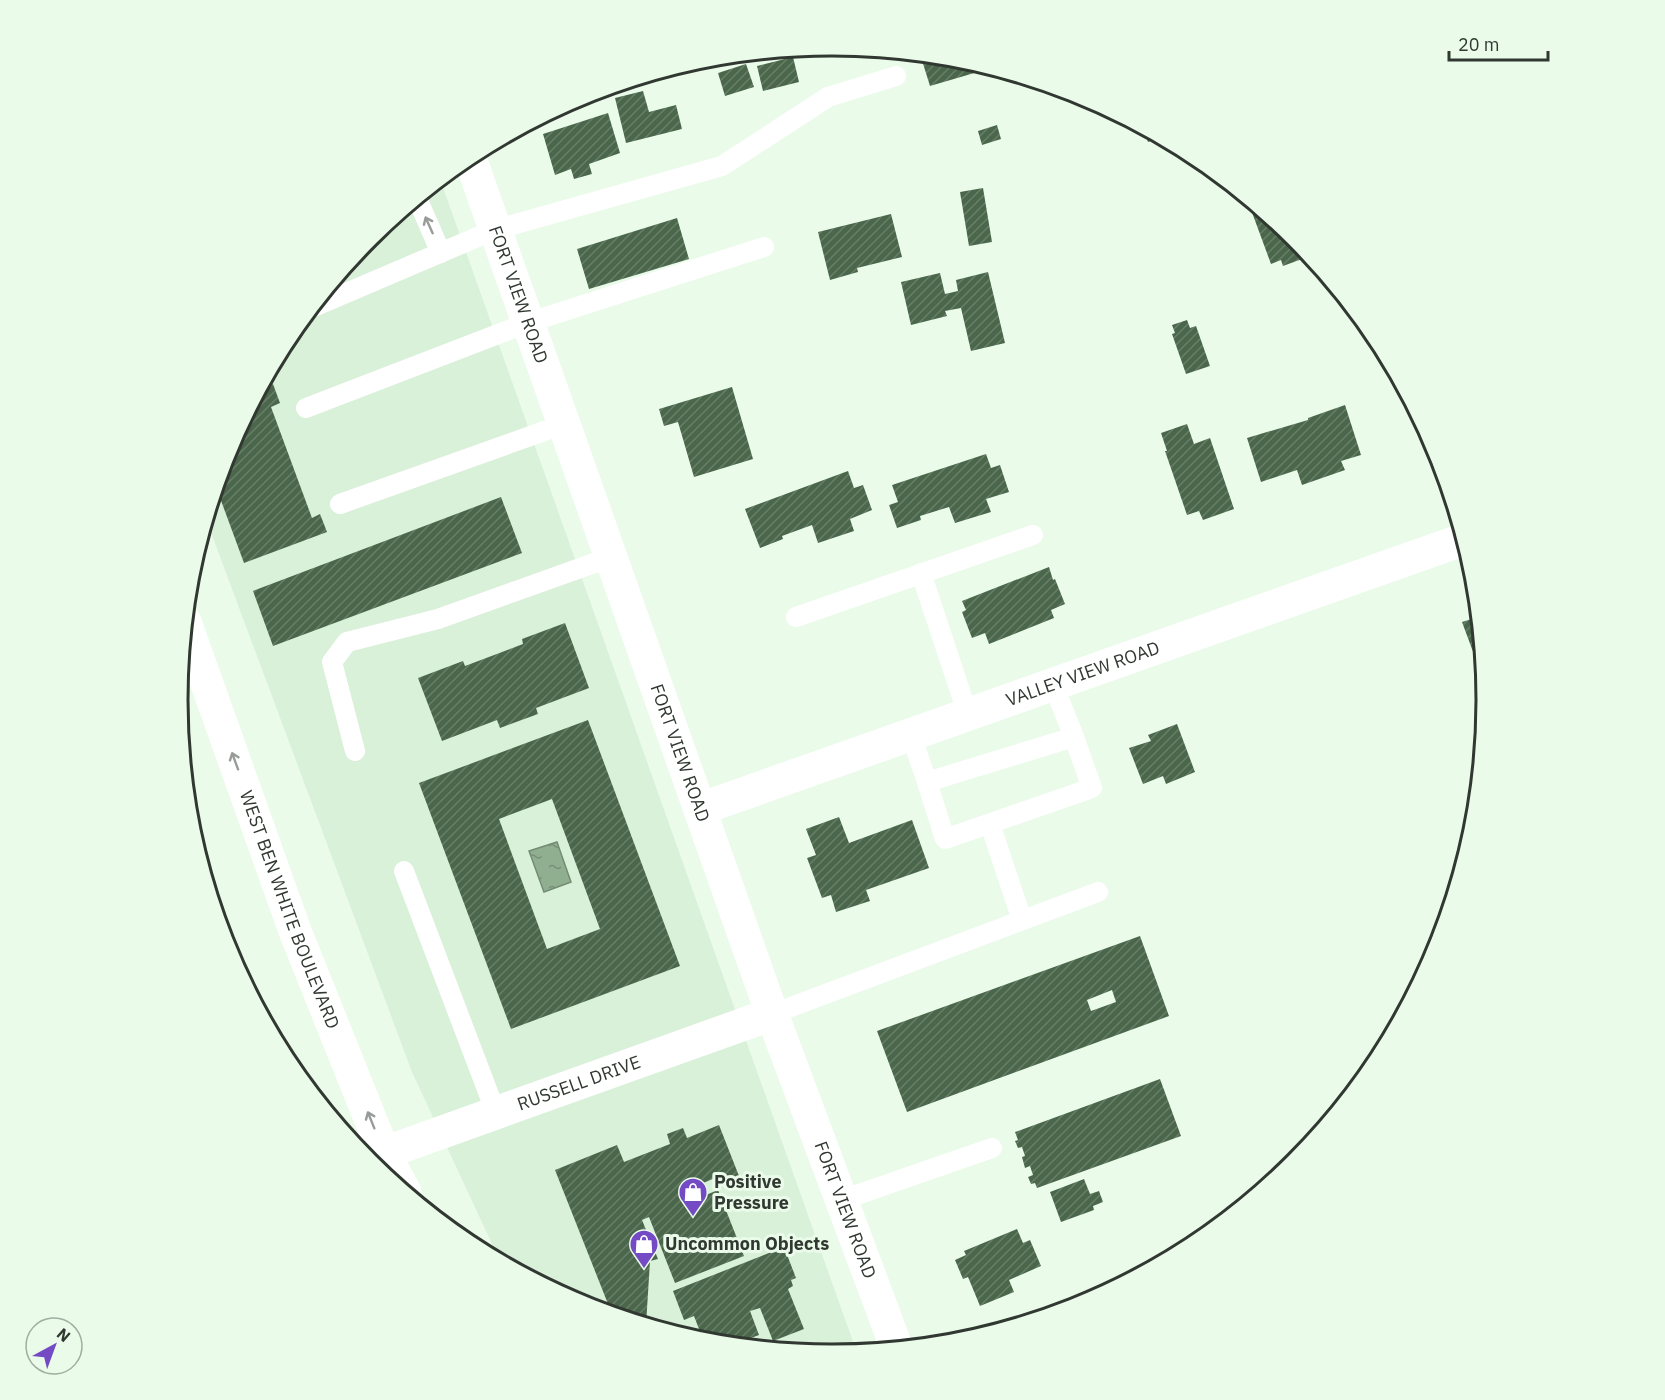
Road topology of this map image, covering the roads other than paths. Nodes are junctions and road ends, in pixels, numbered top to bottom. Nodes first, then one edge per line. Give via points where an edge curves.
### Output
1 (896, 76) dead end
2 (472, 165) edge
3 (420, 205) edge
4 (494, 230) junction
5 (764, 247) dead end
6 (441, 253) junction
7 (326, 302) edge
8 (527, 323) junction
9 (306, 408) dead end
10 (564, 424) junction
11 (340, 504) dead end
12 (1033, 535) dead end
13 (1457, 542) edge
14 (611, 557) junction
15 (921, 573) junction
16 (796, 617) dead end
17 (191, 639) edge
18 (1053, 684) junction
19 (968, 715) junction
20 (911, 735) junction
21 (1074, 737) junction
22 (355, 751) dead end
23 (927, 782) junction
24 (700, 809) junction
25 (990, 824) junction
26 (404, 871) dead end
27 (1098, 892) dead end
28 (1022, 920) junction
29 (772, 1014) junction
30 (496, 1113) junction
31 (992, 1148) dead end
32 (384, 1154) junction
33 (394, 1172) edge
34 (842, 1200) junction
35 (894, 1341) edge

1 - 4 lane via 828,97 722,166
2 - 4 street, FORT VIEW ROAD
6 -> 3 lane
4 - 6 lane
4 - 8 street, FORT VIEW ROAD
5 - 8 lane
6 - 7 lane
8 - 9 lane
8 - 10 street, FORT VIEW ROAD
10 - 11 lane
10 - 14 street, FORT VIEW ROAD
12 - 15 lane
13 - 18 street, VALLEY VIEW ROAD
14 - 22 lane via 438,619 348,642 332,662
14 - 24 street, FORT VIEW ROAD
15 - 16 lane
15 - 19 lane
32 -> 17 street, WEST BEN WHITE BOULEVARD via 295,931
18 - 19 street, VALLEY VIEW ROAD
18 - 21 lane
19 - 20 street, VALLEY VIEW ROAD
20 - 23 lane
20 - 24 street, VALLEY VIEW ROAD
21 - 23 lane
21 - 25 lane via 1092,788
23 - 25 lane via 945,839
24 - 29 street, FORT VIEW ROAD
25 - 28 lane
26 - 30 lane
27 - 28 lane
28 - 29 lane
29 - 30 street, RUSSELL DRIVE
29 - 34 street, FORT VIEW ROAD
30 - 32 street, RUSSELL DRIVE
31 - 34 lane
32 - 33 street, WEST BEN WHITE BOULEVARD
34 - 35 street, FORT VIEW ROAD

